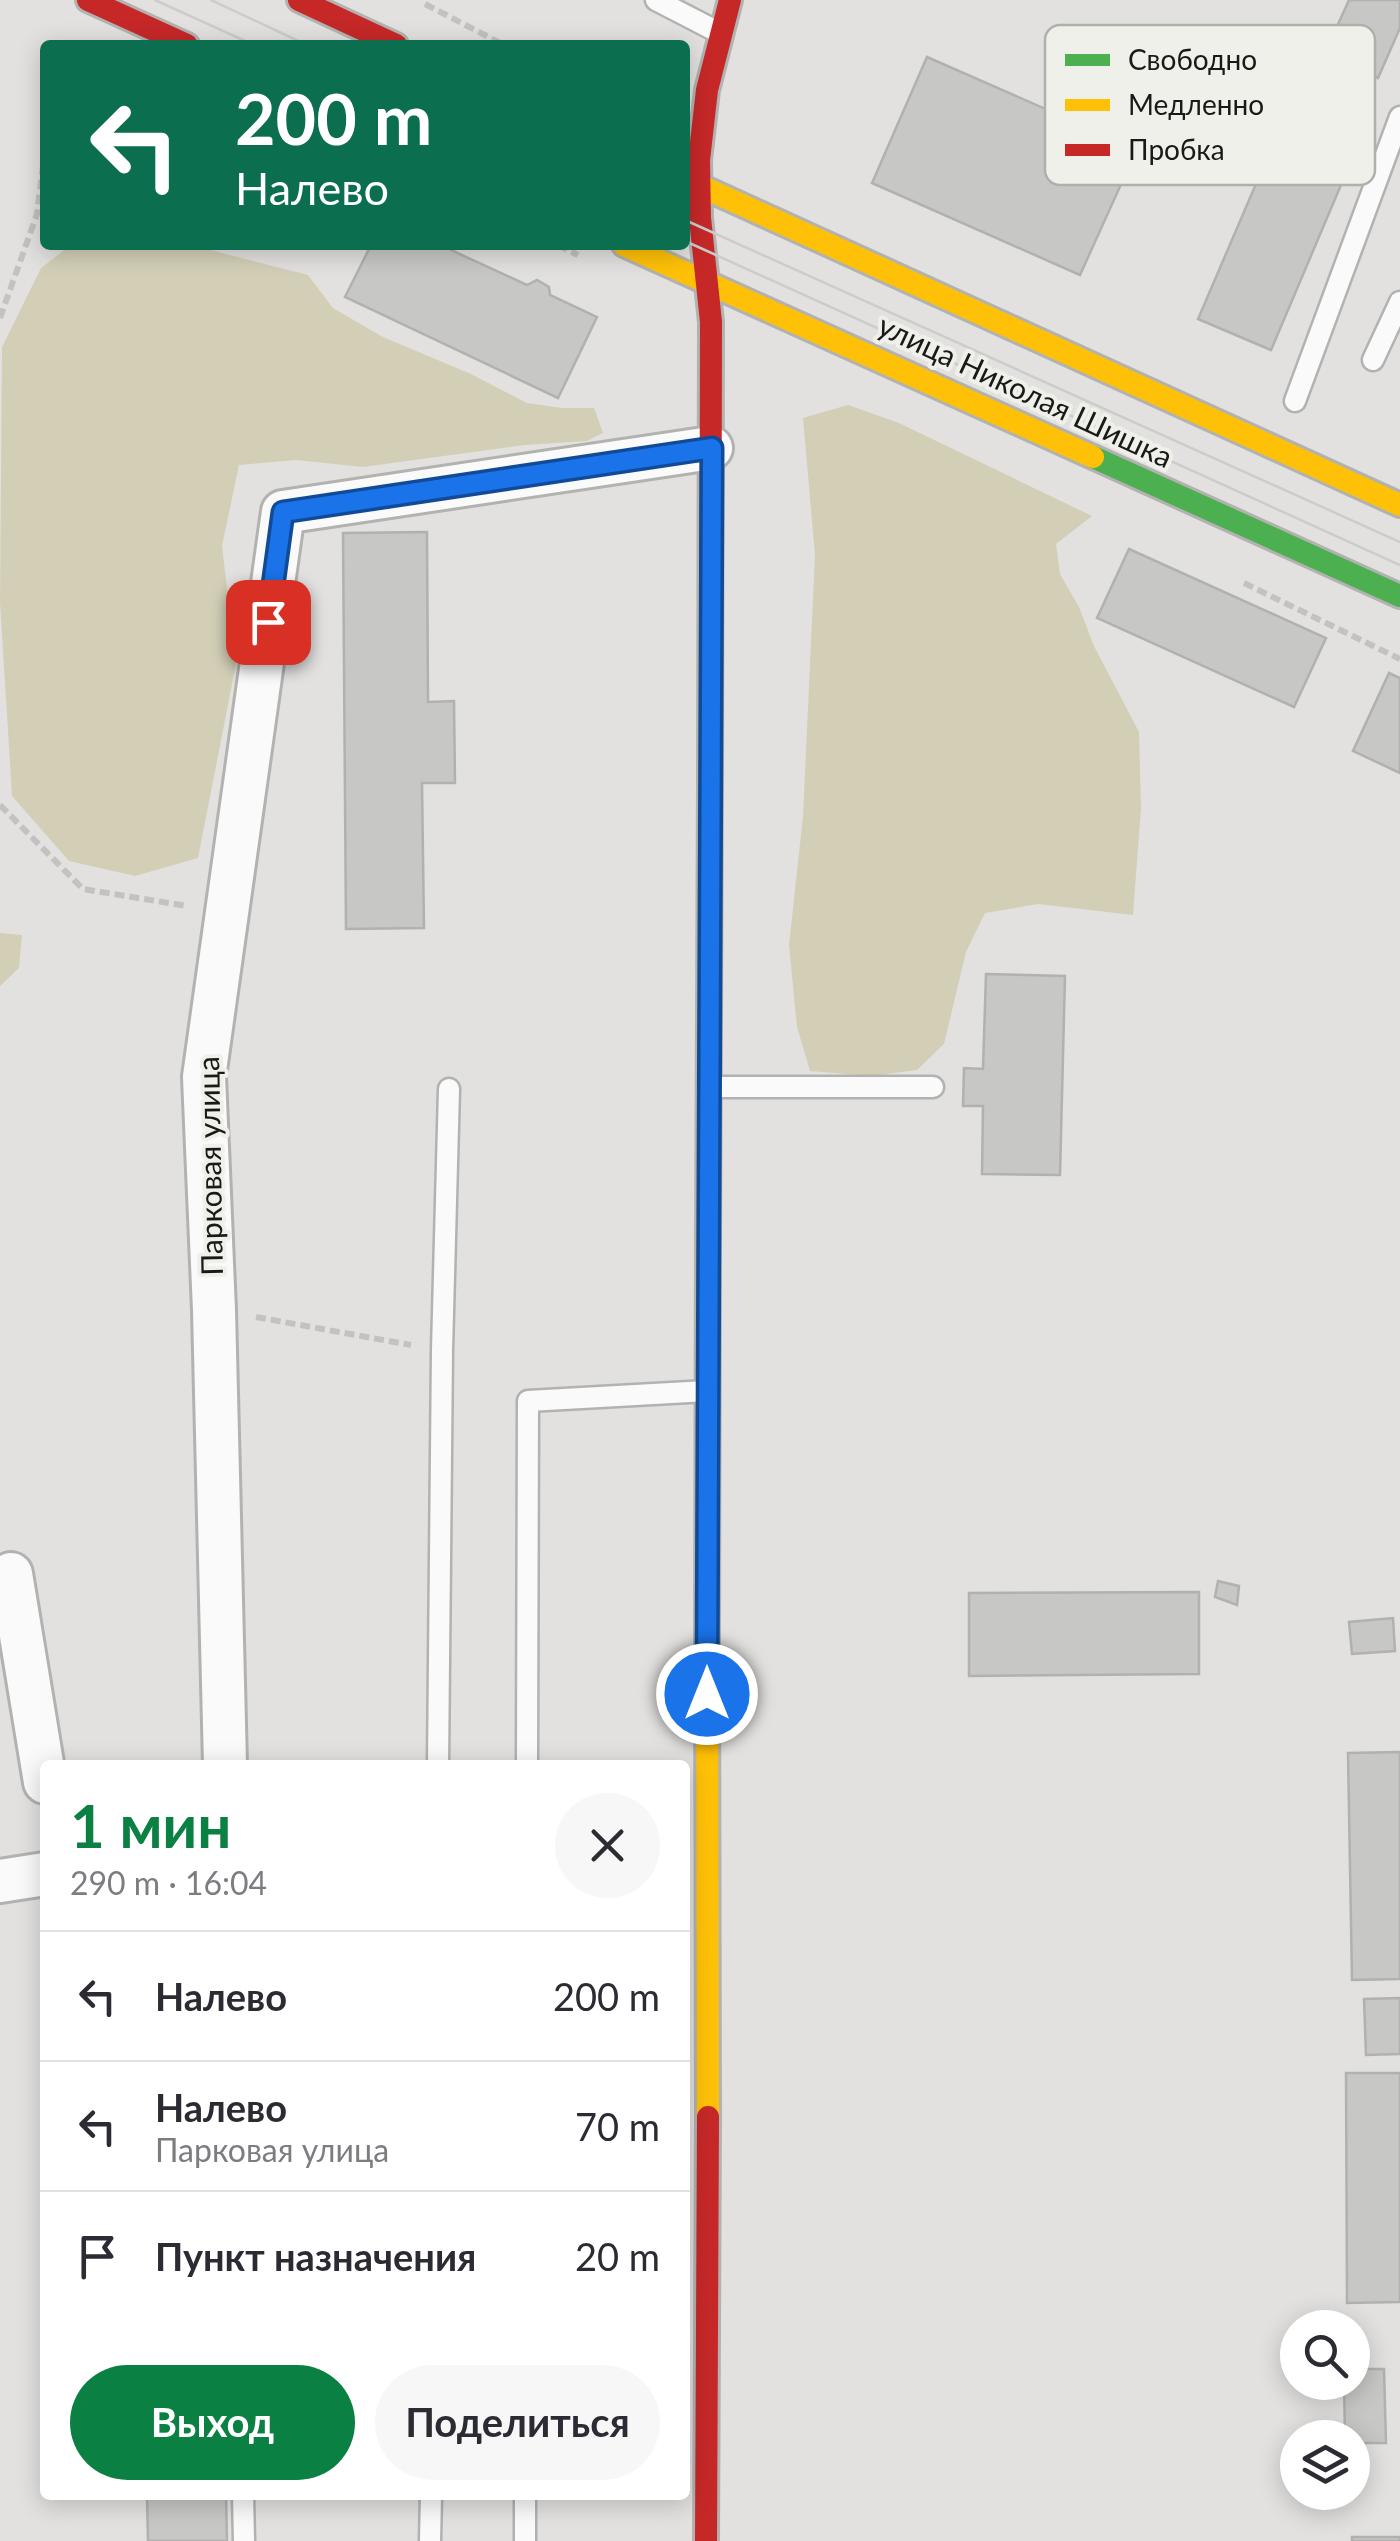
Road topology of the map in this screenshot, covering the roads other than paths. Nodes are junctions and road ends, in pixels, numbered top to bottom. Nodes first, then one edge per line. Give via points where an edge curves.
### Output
1 (88, 0) edge
2 (299, 0) edge
3 (656, 0) edge
4 (730, 0) edge
5 (719, 33) junction
6 (176, 40) edge
7 (385, 40) edge
8 (1399, 115) edge
9 (691, 182) edge
10 (1375, 182) edge
11 (1374, 185) edge
12 (636, 250) edge
13 (708, 280) junction
14 (1400, 302) edge
15 (1373, 360) dead end
16 (1296, 401) dead end
17 (712, 448) junction
18 (1400, 505) edge
19 (1400, 596) edge
20 (933, 1086) dead end
21 (708, 1087) junction
22 (449, 1089) dead end
23 (708, 1391) junction
24 (11, 1574) dead end
25 (41, 1760) edge
26 (226, 1760) edge
27 (438, 1760) edge
28 (527, 1760) edge
29 (40, 1875) edge
30 (0, 1880) edge
31 (243, 2500) edge
32 (431, 2500) edge
33 (525, 2500) edge
34 (244, 2541) edge
35 (430, 2541) edge
36 (524, 2541) edge
37 (706, 2541) edge

1 - 6 street
2 - 7 street
3 - 5 lane
4 - 5 street
5 - 9 street
8 - 10 lane
9 - 13 street
9 - 18 street, улица Николая Шишка
11 - 16 lane
12 - 13 street, улица Николая Шишка
13 - 17 street
13 - 19 street, улица Николая Шишка
14 - 15 lane
17 - 21 street
17 - 26 street, Парковая улица via 283,512 204,1077
20 - 21 lane
21 - 23 street
22 - 27 lane
23 - 28 lane via 528,1400
23 - 37 street
24 - 25 street
29 - 30 street
31 - 34 lane
32 - 35 lane
33 - 36 lane

